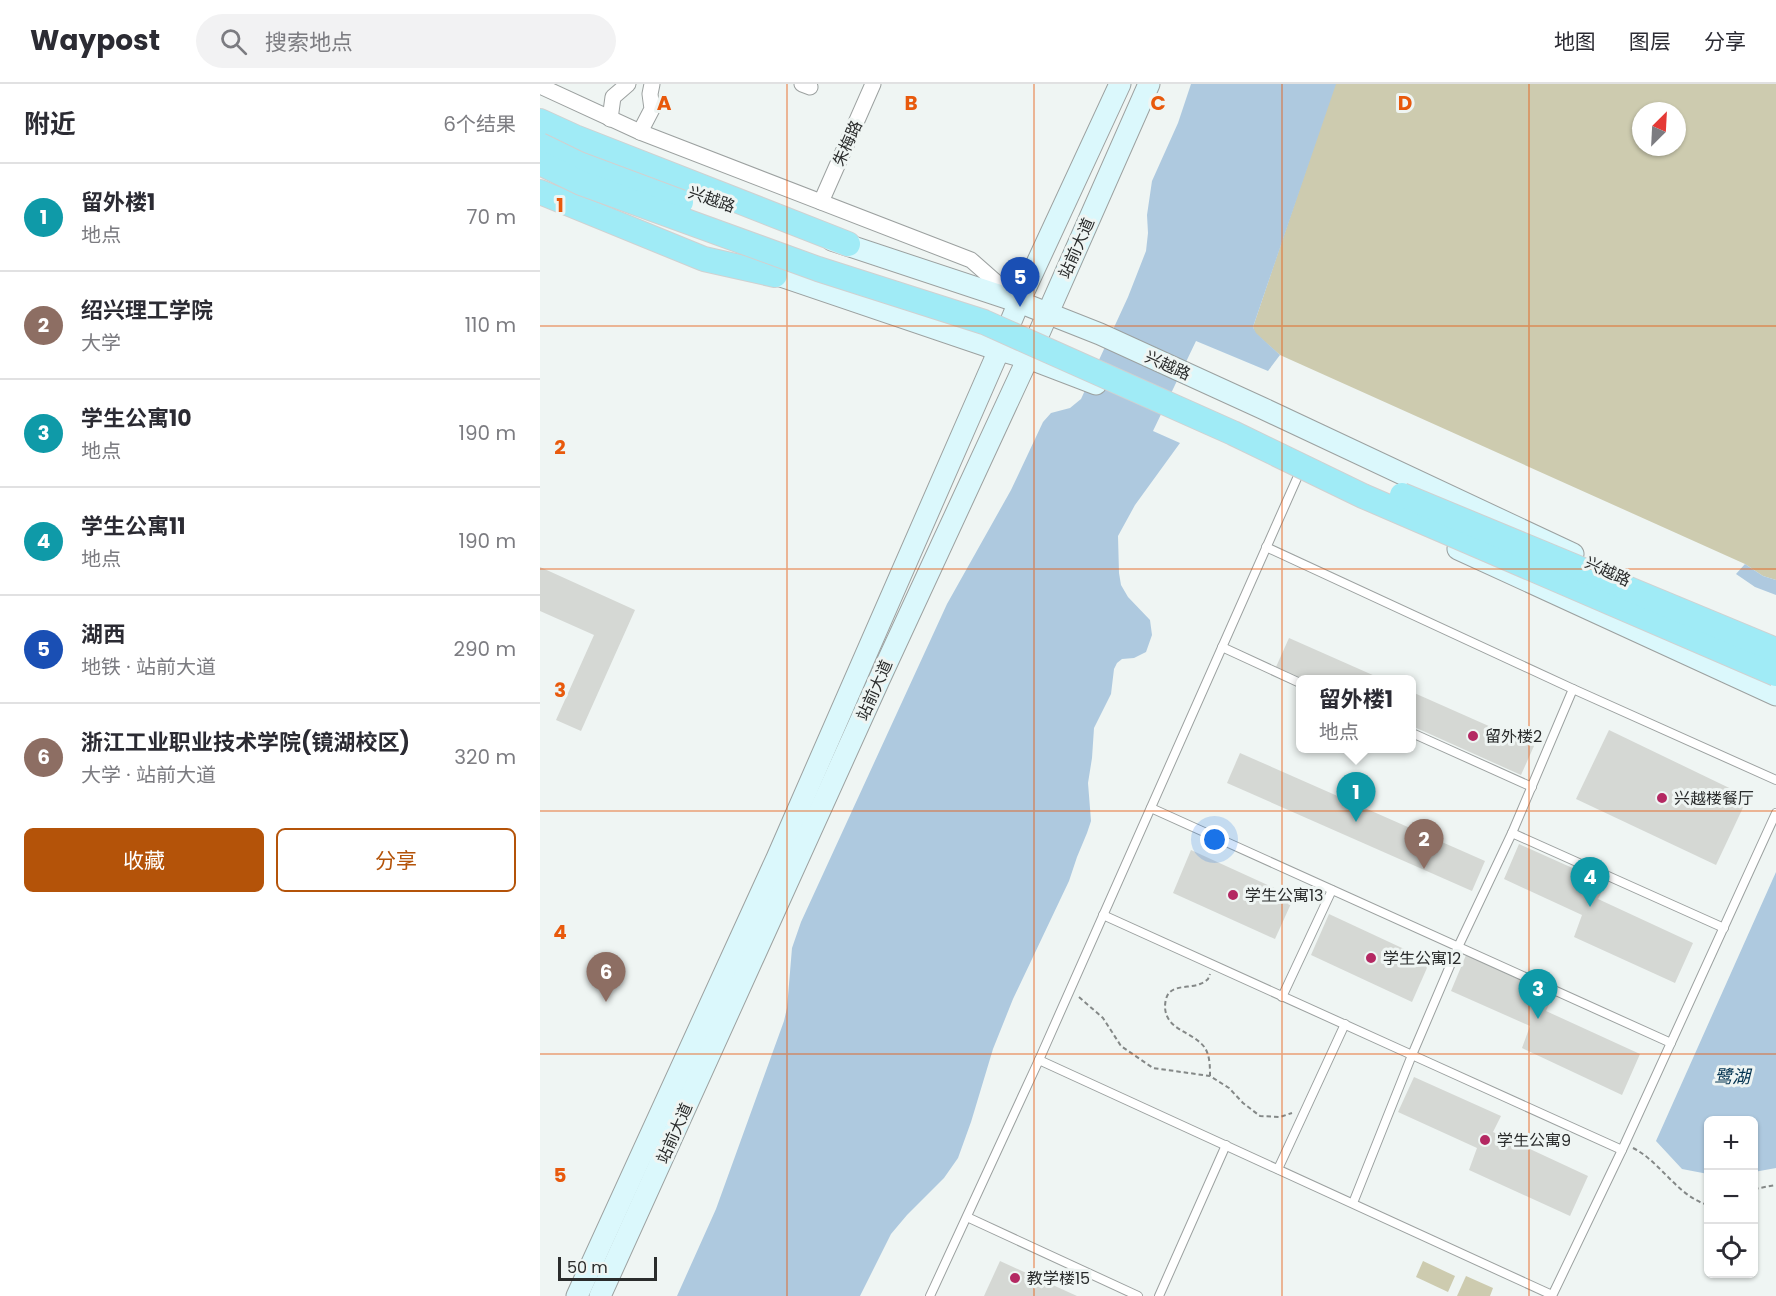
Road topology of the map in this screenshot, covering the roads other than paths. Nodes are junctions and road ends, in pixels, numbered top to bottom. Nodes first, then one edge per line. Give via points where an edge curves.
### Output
1 (628, 84) edge
2 (652, 84) edge
3 (873, 84) edge
4 (1120, 84) edge
5 (1149, 84) edge
6 (540, 86) edge
7 (610, 119) junction
8 (540, 121) edge
9 (540, 130) edge
10 (640, 132) junction
11 (540, 145) edge
12 (540, 163) edge
13 (540, 179) edge
14 (540, 192) edge
15 (821, 202) junction
16 (848, 244) junction
17 (775, 275) junction
18 (1019, 302) junction
19 (1047, 313) junction
20 (999, 350) junction
21 (1028, 358) junction
22 (1298, 476) junction
23 (1266, 547) junction
24 (1222, 647) junction
25 (1776, 650) edge
26 (1776, 674) edge
27 (1296, 681) edge
28 (1573, 689) junction
29 (1776, 695) edge
30 (1416, 735) edge
31 (1776, 780) edge
32 (1532, 787) junction
33 (1151, 808) junction
34 (1776, 813) edge
35 (1512, 833) junction
36 (1332, 890) junction
37 (1103, 915) junction
38 (1724, 928) junction
39 (1458, 947) junction
40 (1282, 997) junction
41 (1345, 1024) junction
42 (1671, 1042) junction
43 (1412, 1055) junction
44 (1039, 1060) junction
45 (1226, 1145) junction
46 (1624, 1147) junction
47 (1278, 1169) junction
48 (1353, 1203) junction
49 (967, 1217) junction
50 (1552, 1295) edge
51 (577, 1296) edge
52 (600, 1296) edge
53 (930, 1296) edge
54 (1138, 1296) edge
55 (1159, 1296) edge

1 - 7 street via 613,97
2 - 10 street via 652,110
3 - 15 street, 朱梅路
4 - 18 main road, 站前大道
5 - 19 main road, 站前大道
6 - 7 street
7 - 10 street
8 - 16 highway
9 - 16 main road, 兴越路 via 692,193
10 - 15 street
11 - 25 highway, bridge via 579,164 823,255 986,308 1368,481
12 - 26 highway, bridge via 581,183 818,269 984,322 1374,501
13 - 17 main road
14 - 17 highway via 704,259
15 - 18 street via 971,260
16 - 18 main road, 兴越路
17 - 20 main road
18 - 19 main road, 兴越路
18 - 20 main road, 站前大道
19 - 21 main road, 站前大道
19 - 25 main road, 兴越路 via 1262,408
20 - 21 main road
20 - 51 main road, 站前大道 via 777,858
21 - 22 main road via 1080,377
21 - 52 main road, 站前大道
22 - 23 lane
22 - 29 main road
23 - 24 lane
23 - 28 lane
24 - 27 lane
24 - 33 lane
28 - 31 lane
28 - 32 lane
30 - 32 lane
32 - 35 lane
33 - 36 lane
33 - 37 lane
34 - 38 lane
35 - 38 lane
35 - 39 lane
36 - 39 lane
36 - 40 lane
37 - 40 lane
37 - 44 lane
38 - 42 lane
39 - 42 lane
39 - 43 lane
40 - 41 lane
41 - 43 lane
41 - 47 lane
42 - 46 lane
43 - 46 lane
43 - 48 lane
44 - 45 lane
44 - 49 lane
45 - 47 lane
45 - 55 lane
46 - 50 lane
47 - 48 lane
48 - 50 lane
49 - 53 lane
49 - 54 lane

